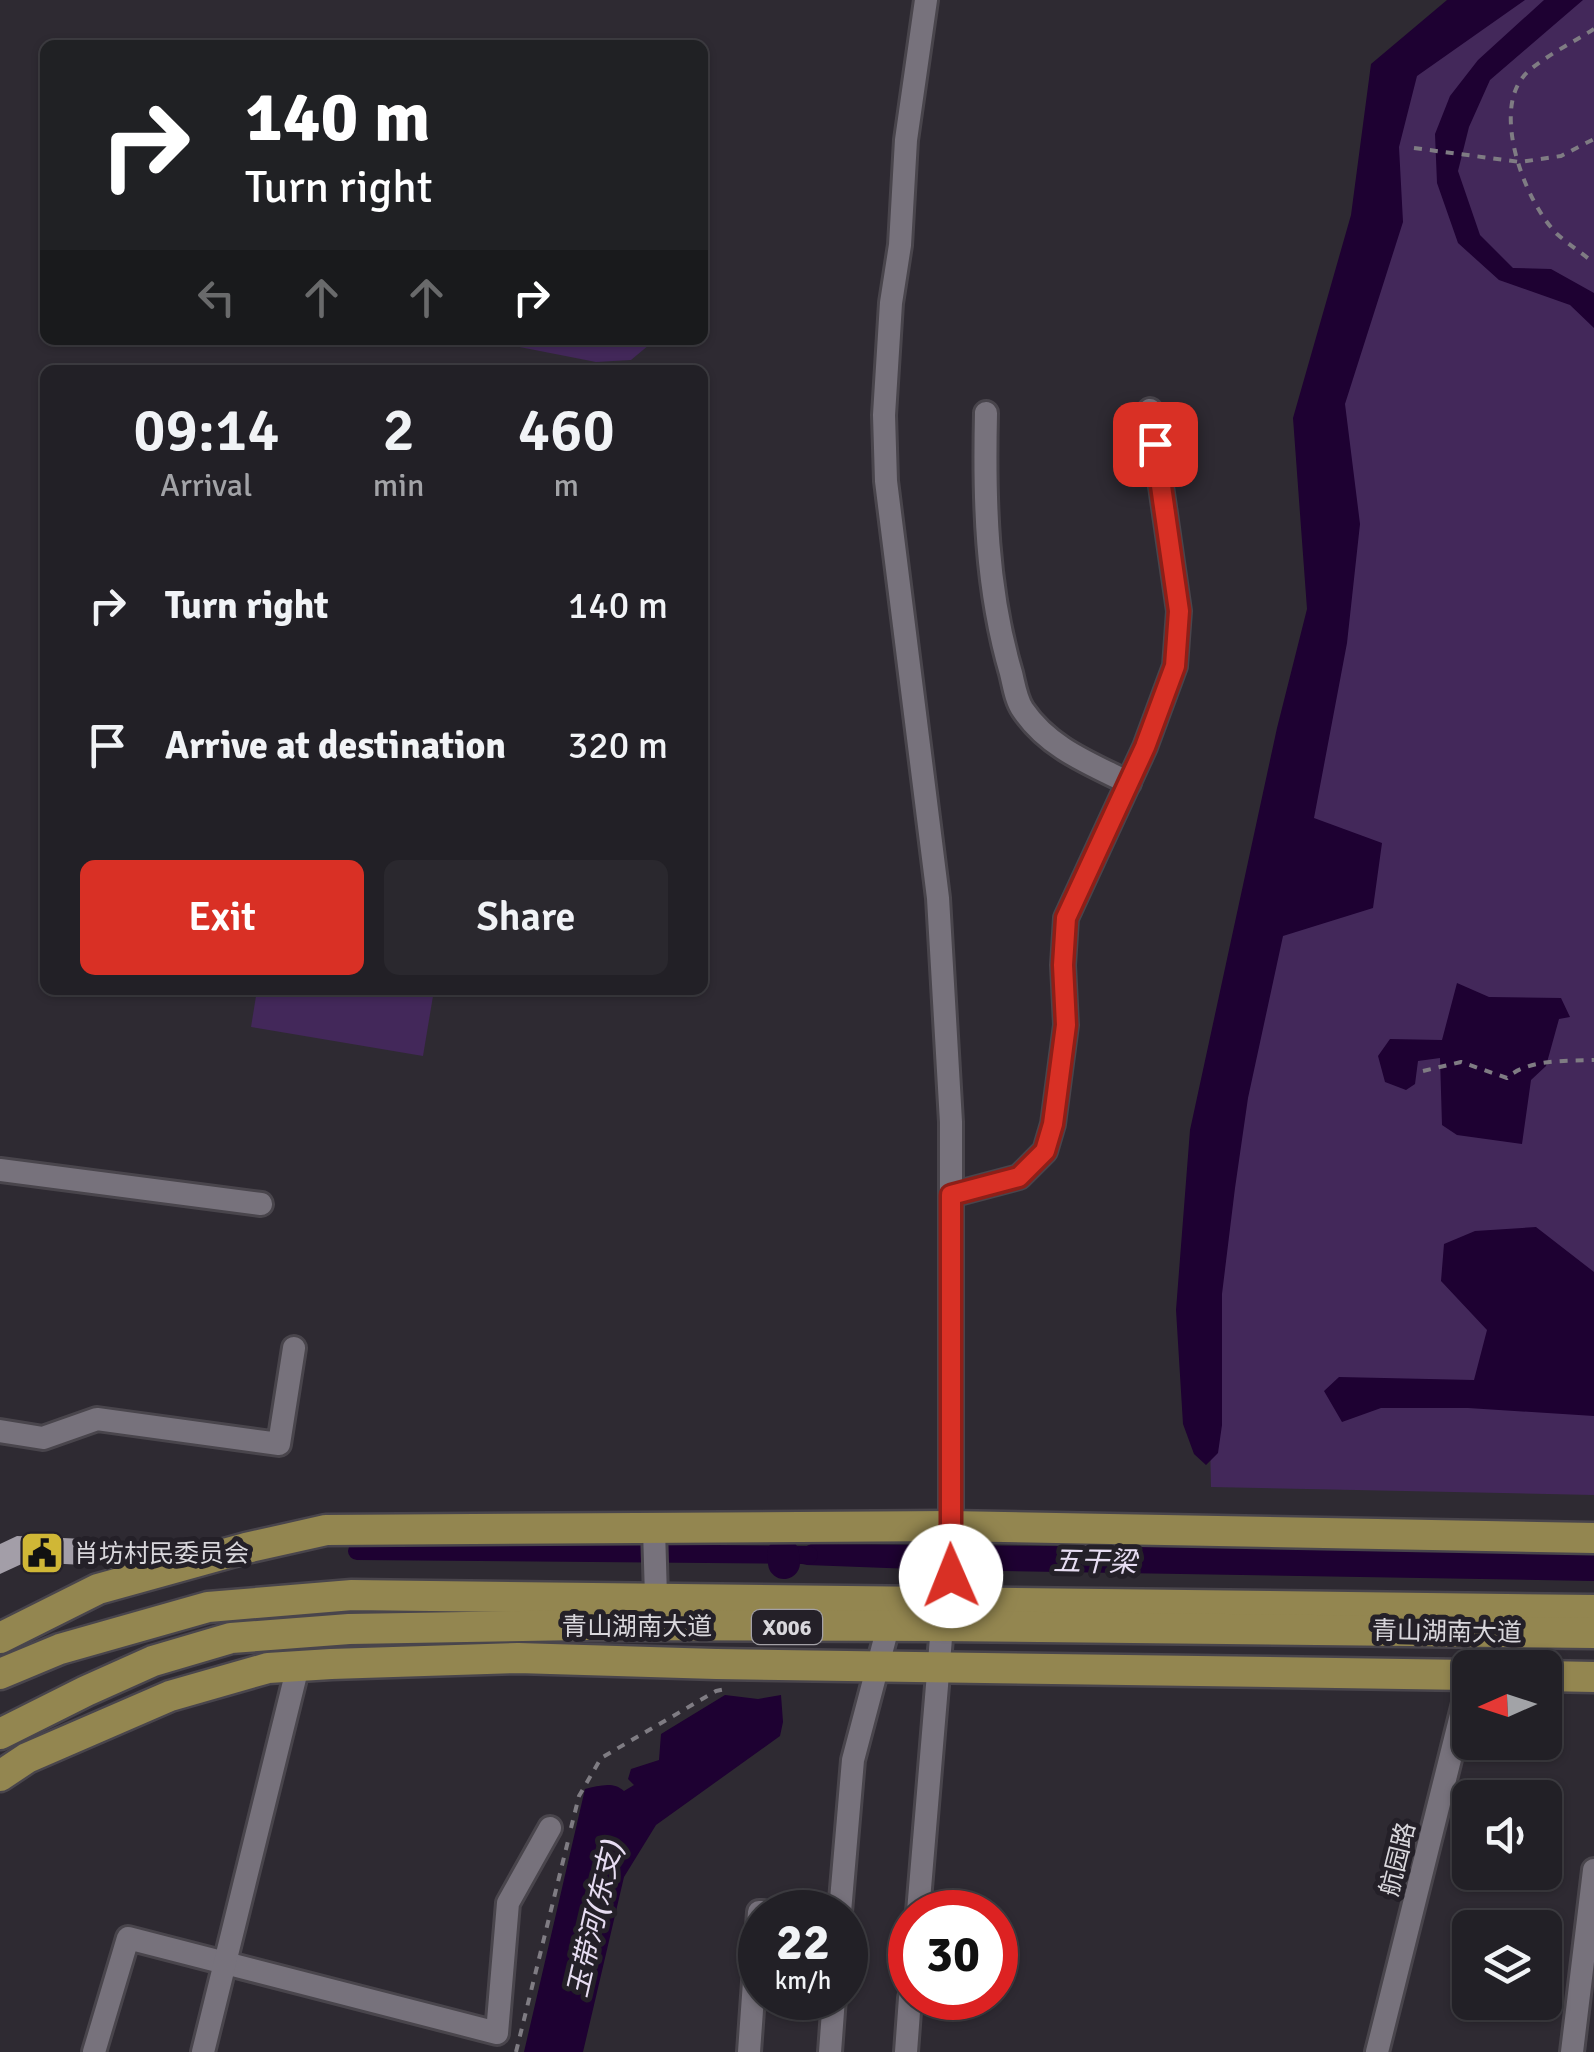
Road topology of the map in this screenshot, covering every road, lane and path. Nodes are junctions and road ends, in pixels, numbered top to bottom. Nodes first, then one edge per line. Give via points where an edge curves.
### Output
1 (926, 0) edge
2 (1594, 28) edge
3 (1594, 138) edge
4 (1414, 148) dead end
5 (1520, 162) junction
6 (1594, 263) edge
7 (1150, 410) dead end
8 (986, 412) dead end
9 (1129, 783) junction
10 (1594, 1060) edge
11 (1422, 1071) dead end
12 (0, 1170) edge
13 (951, 1195) junction
14 (261, 1204) dead end
15 (294, 1348) dead end
16 (0, 1431) edge
17 (950, 1529) junction
18 (654, 1531) junction
19 (1594, 1538) edge
20 (656, 1588) junction
21 (947, 1602) junction
22 (1594, 1610) edge
23 (888, 1627) junction
24 (1594, 1633) edge
25 (0, 1638) edge
26 (878, 1664) junction
27 (298, 1666) junction
28 (939, 1666) junction
29 (0, 1674) edge
30 (1562, 1676) edge
31 (1452, 1677) edge
32 (1594, 1677) edge
33 (736, 1688) dead end
34 (0, 1734) edge
35 (1452, 1750) edge
36 (0, 1776) edge
37 (550, 1828) dead end
38 (1594, 1870) edge
39 (842, 1890) edge
40 (920, 1890) edge
41 (224, 1963) junction
42 (751, 2020) edge
43 (832, 2020) edge
44 (908, 2020) edge
45 (94, 2052) edge
46 (202, 2052) edge
47 (516, 2052) edge
48 (749, 2052) edge
49 (830, 2052) edge
50 (906, 2052) edge
51 (1377, 2052) edge
52 (1572, 2052) edge

1 - 13 street via 906,140 884,415 886,481 938,898
2 - 5 path via 1524,75 1509,103
3 - 5 path via 1561,156
4 - 5 path
5 - 6 path via 1534,203
7 - 9 street via 1179,611 1175,666
8 - 9 street via 984,507 1004,652 1020,707 1059,749
9 - 13 street via 1066,918 1066,1025 1045,1151 1019,1177
10 - 11 path via 1553,1061 1507,1078 1462,1063
12 - 14 street
13 - 17 street
15 - 16 street via 279,1444 97,1419 42,1438
17 - 18 main road
17 - 19 main road
17 - 21 street
18 - 20 street
18 - 25 main road via 326,1530 98,1589
20 - 21 main road, 青山湖南大道 / X006
20 - 29 main road, 青山湖南大道 / X006 via 352,1595 208,1607 60,1649
21 - 22 main road, 青山湖南大道 / X006
21 - 23 main road, 青山湖南大道 / X006
21 - 24 main road, 青山湖南大道 / X006
21 - 28 street
23 - 26 street
23 - 34 main road, 青山湖南大道 / X006 via 368,1628 232,1638 153,1662
26 - 27 main road via 518,1658
26 - 28 main road
26 - 39 street via 852,1760
27 - 36 main road via 170,1696
27 - 41 street
28 - 31 main road
28 - 40 street
30 - 32 main road
33 - 47 path via 716,1691 618,1748 588,1776
35 - 51 street, 航园路
37 - 41 street via 508,1903 497,2033
38 - 52 street
41 - 45 street via 128,1938
41 - 46 street
42 - 48 street
43 - 49 street
44 - 50 street

